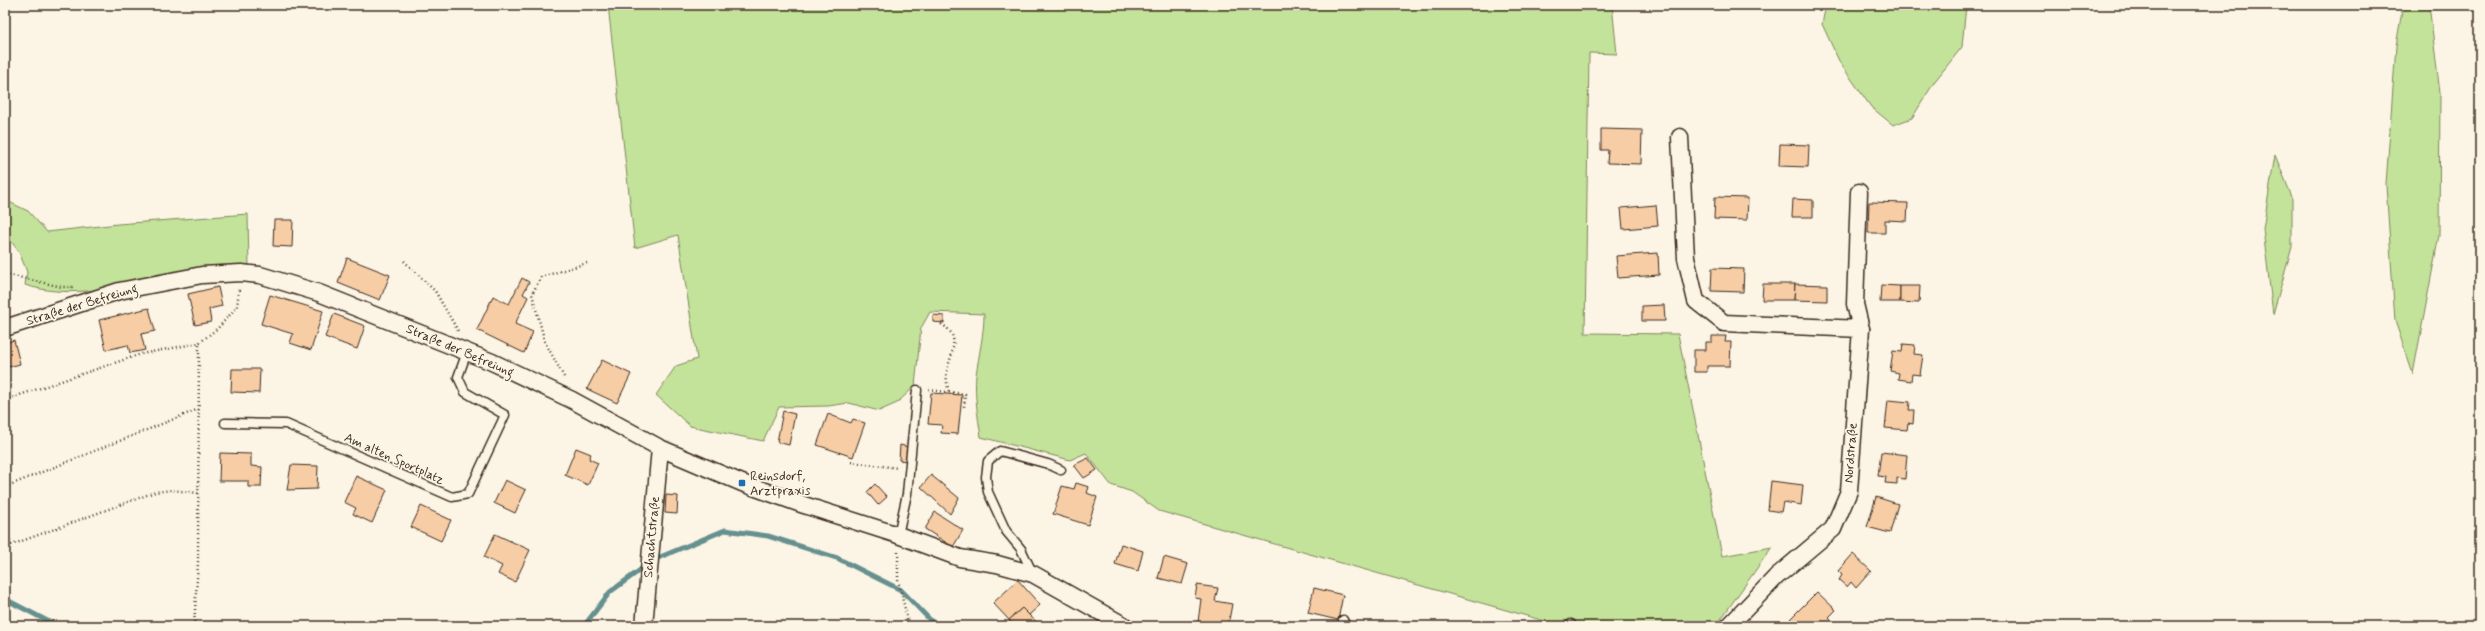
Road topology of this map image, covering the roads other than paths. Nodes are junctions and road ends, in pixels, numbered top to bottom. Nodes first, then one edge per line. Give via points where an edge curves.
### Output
1 (1680, 137) dead end
2 (1859, 192) dead end
3 (5, 328) edge
4 (1861, 329) junction
5 (466, 352) junction
6 (917, 390) road end
7 (225, 423) dead end
8 (660, 448) junction
9 (1061, 470) dead end
10 (898, 535) junction
11 (1033, 574) junction
12 (1121, 625) edge
13 (644, 626) edge
14 (1730, 626) edge

1 - 4 street via 1686,258 1696,301 1724,323
2 - 4 street, Nordstraße via 1855,304
3 - 5 street, Straße der Befreiung via 119,291 202,275 241,273 260,275 319,293
4 - 14 street, Nordstraße via 1849,491 1833,529 1777,576
5 - 7 lane, Am alten Sportplatz via 458,377 465,392 505,414 468,494 452,498 286,424
5 - 8 street, Straße der Befreiung via 572,400
6 - 10 lane via 908,494
8 - 10 street, Straße der Befreiung via 749,486
8 - 13 street, Schachtstraße
9 - 11 lane via 1000,451 988,461 988,492 1006,531 1021,549
10 - 11 street, Straße der Befreiung via 960,558 998,564
11 - 12 street, Straße der Befreiung

